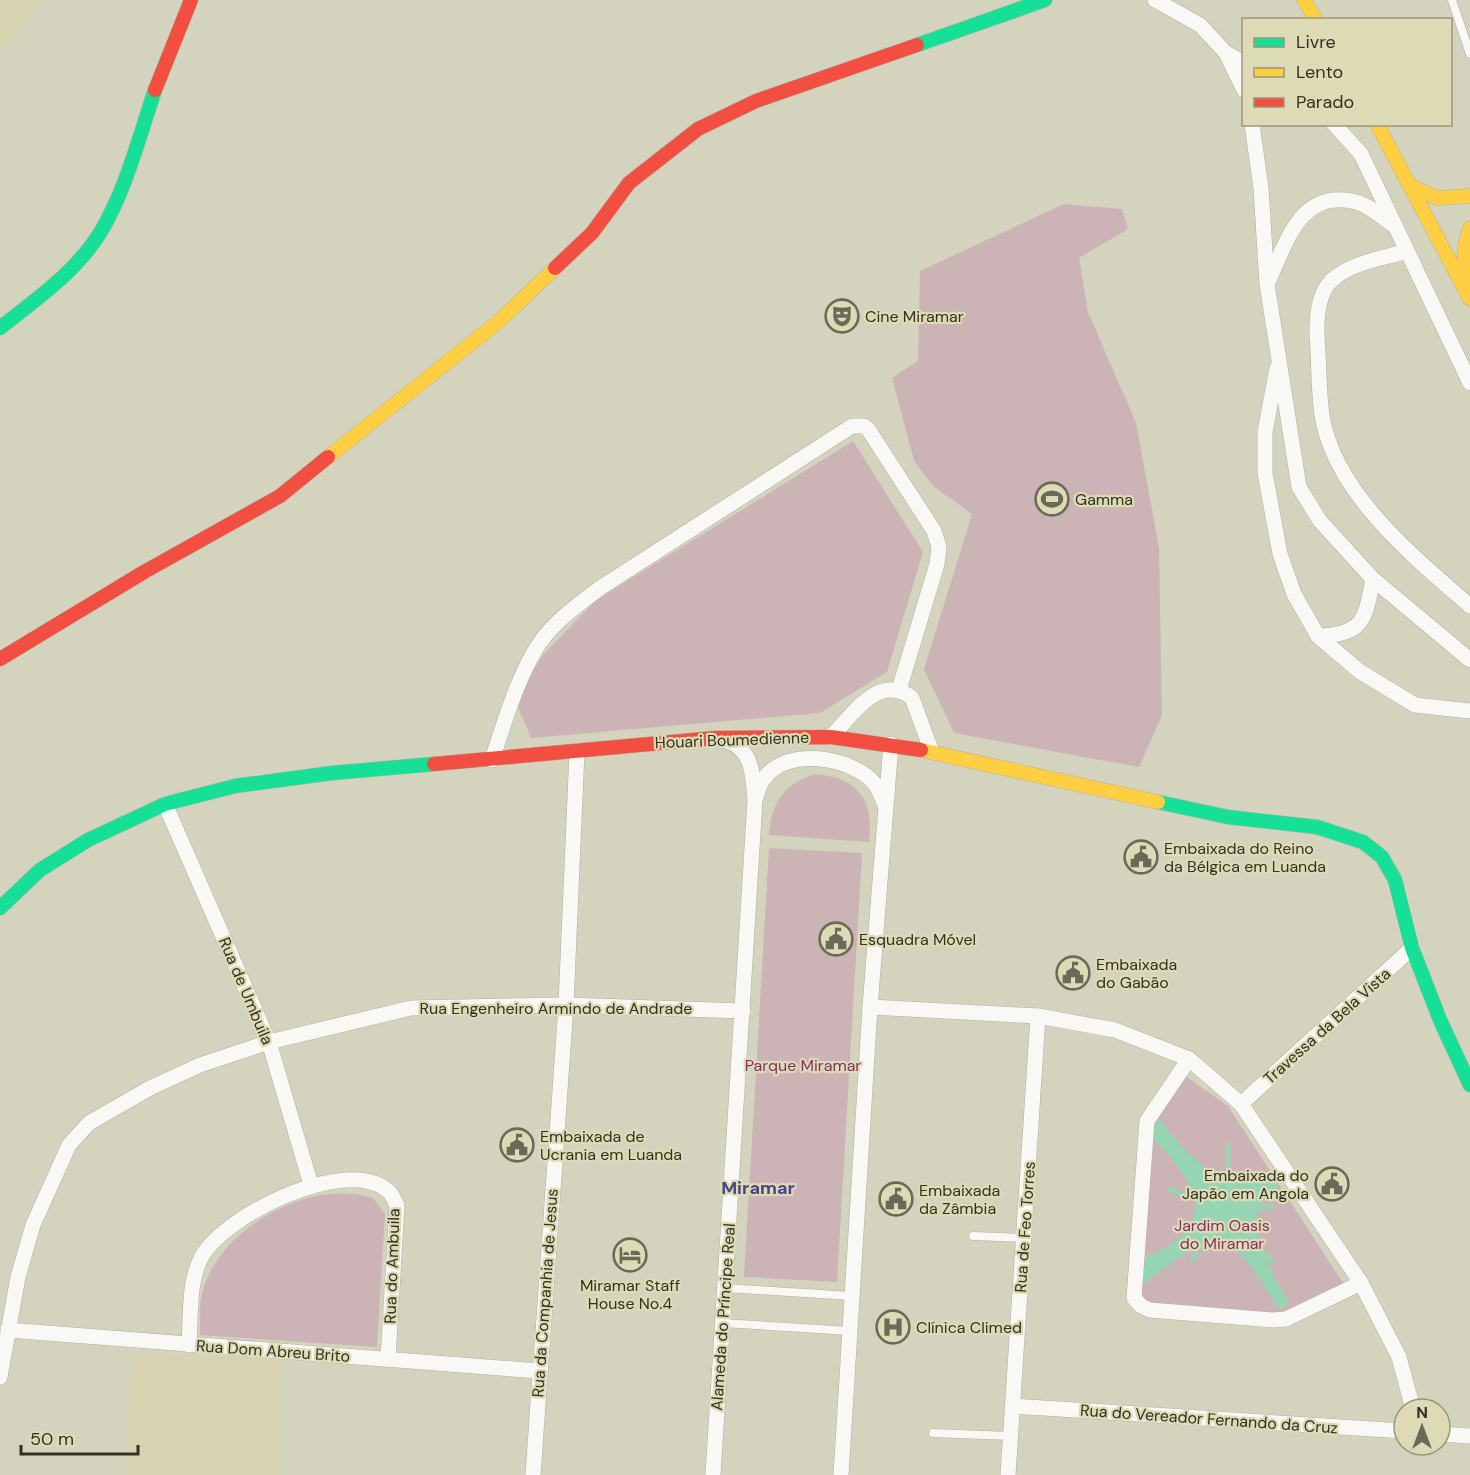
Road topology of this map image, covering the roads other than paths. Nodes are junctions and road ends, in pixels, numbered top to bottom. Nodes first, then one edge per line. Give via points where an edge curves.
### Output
1 (191, 0) edge
2 (1046, 0) edge
3 (1155, 0) edge
4 (1304, 0) edge
5 (1452, 0) edge
6 (1315, 18) edge
7 (1226, 53) junction
8 (1470, 54) edge
9 (1242, 62) edge
10 (1242, 86) edge
11 (1252, 126) edge
12 (1336, 126) edge
13 (1378, 126) edge
14 (1412, 187) junction
15 (1470, 196) edge
16 (1395, 226) junction
17 (1470, 228) edge
18 (1407, 251) junction
19 (1267, 284) junction
20 (1467, 293) edge
21 (0, 328) edge
22 (1280, 354) junction
23 (1470, 383) edge
24 (1373, 579) junction
25 (1470, 606) edge
26 (1318, 636) junction
27 (0, 659) edge
28 (1470, 660) edge
29 (899, 690) junction
30 (1470, 711) edge
31 (831, 737) junction
32 (716, 738) junction
33 (891, 744) junction
34 (577, 751) junction
35 (932, 752) junction
36 (492, 760) junction
37 (755, 800) junction
38 (165, 804) junction
39 (886, 808) junction
40 (0, 908) edge
41 (1412, 948) junction
42 (566, 1005) junction
43 (870, 1007) junction
44 (743, 1011) junction
45 (1038, 1016) junction
46 (269, 1042) junction
47 (1189, 1059) junction
48 (1470, 1084) edge
49 (1241, 1104) junction
50 (311, 1185) junction
51 (973, 1236) dead end
52 (1024, 1238) junction
53 (1361, 1283) junction
54 (725, 1288) junction
55 (852, 1296) junction
56 (723, 1323) junction
57 (8, 1330) junction
58 (850, 1331) junction
59 (189, 1346) junction
60 (388, 1359) junction
61 (539, 1371) junction
62 (0, 1377) edge
63 (1410, 1397) edge
64 (1013, 1406) junction
65 (1392, 1430) edge
66 (933, 1433) dead end
67 (1452, 1435) edge
68 (1011, 1436) junction
69 (1470, 1436) edge
70 (533, 1475) edge
71 (714, 1475) edge
72 (841, 1475) edge
73 (1008, 1475) edge

1 - 21 street via 123,183 100,233 57,283
2 - 27 street via 756,101 698,129 629,183 592,234 498,322 280,496
3 - 7 street via 1200,25
4 - 6 street
5 - 8 lane
7 - 9 street
7 - 10 street
11 - 19 street
12 - 16 street via 1361,154
13 - 14 street
14 - 15 street via 1438,198
14 - 20 street
16 - 18 street
16 - 19 street via 1358,202 1329,200 1312,205 1292,231
17 - 20 street via 1465,246
18 - 23 street
18 - 25 street via 1346,269 1329,283 1320,304 1317,333 1322,415 1344,471 1376,518
19 - 22 street
22 - 24 street via 1299,487 1320,520
22 - 26 street via 1265,432 1270,511 1294,594
24 - 26 street via 1365,614 1355,628 1341,635
24 - 28 street
26 - 30 street via 1359,671 1415,705
29 - 31 street via 886,688 870,696
29 - 35 street via 912,698
29 - 36 street via 939,547 934,531 868,429 852,426 571,609 534,651 508,710
31 - 32 street, Houari Boumedienne
31 - 33 street, Houari Boumedienne
32 - 34 street, Houari Boumedienne
32 - 37 street, Alameda do Príncipe Real via 728,740 741,749 752,766
33 - 35 street, Houari Boumedienne
33 - 39 street
34 - 36 street, Houari Boumedienne
34 - 42 street, Rua da Companhia de Jesus
35 - 41 street, Houari Boumedienne via 1228,817 1317,827 1353,838 1382,857 1395,880
36 - 38 street, Houari Boumedienne via 276,779 209,791
37 - 39 street, Alameda do Príncipe Real via 763,779 780,765 818,758 860,770 876,785
37 - 44 street, Alameda do Príncipe Real
38 - 40 street, Houari Boumedienne via 88,840 40,870
38 - 46 street, Rua de Umbuila
39 - 43 street
41 - 48 street, Houari Boumedienne
41 - 49 street, Travessa da Bela Vista
42 - 44 street, Rua Engenheiro Armindo de Andrade
42 - 46 street, Rua Engenheiro Armindo de Andrade via 411,1008
42 - 61 street, Rua da Companhia de Jesus
43 - 45 street
43 - 55 street
44 - 54 street, Alameda do Príncipe Real
45 - 47 street via 1115,1030
45 - 52 street, Rua de Feo Torres
46 - 50 street, Rua de Umbuila
46 - 57 street, Rua Engenheiro Armindo de Andrade via 200,1065 150,1088 89,1123 69,1145 33,1225
47 - 49 street
47 - 53 street via 1146,1121 1134,1298 1150,1310 1272,1320 1286,1319
49 - 53 street
50 - 59 street, Rua do Ambuila via 263,1205 209,1247 193,1277
50 - 60 street, Rua do Ambuila via 372,1182 389,1190 397,1205
51 - 52 lane
52 - 64 street, Rua de Feo Torres
53 - 63 street via 1399,1357
54 - 55 lane
54 - 56 street, Alameda do Príncipe Real
55 - 58 street
56 - 58 lane
56 - 71 street, Alameda do Príncipe Real
57 - 59 street, Rua Dom Abreu Brito
57 - 62 street, Rua Engenheiro Armindo de Andrade
58 - 72 street
59 - 60 street, Rua Dom Abreu Brito
60 - 61 street, Rua Dom Abreu Brito
61 - 70 street, Rua da Companhia de Jesus
64 - 65 street, Rua do Vereador Fernando da Cruz
64 - 68 street, Rua de Feo Torres
66 - 68 lane
67 - 69 street
68 - 73 street, Rua de Feo Torres

